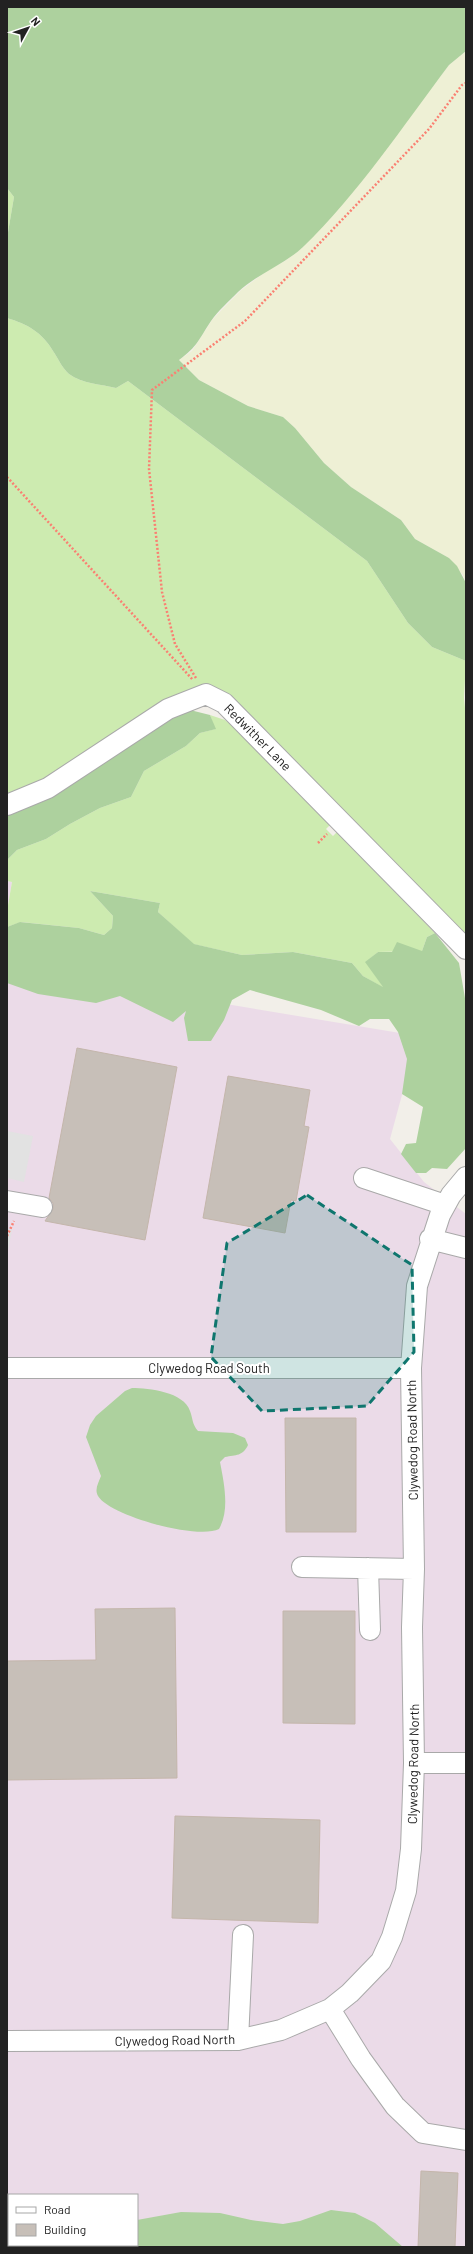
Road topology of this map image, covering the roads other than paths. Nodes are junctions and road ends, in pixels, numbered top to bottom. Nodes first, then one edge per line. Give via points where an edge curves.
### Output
1 (7, 805) edge
2 (466, 949) edge
3 (466, 1177) edge
4 (364, 1178) dead end
5 (7, 1201) edge
6 (445, 1205) junction
7 (42, 1207) dead end
8 (430, 1239) junction
9 (466, 1248) edge
10 (7, 1368) edge
11 (411, 1368) junction
12 (302, 1567) dead end
13 (368, 1568) junction
14 (414, 1569) junction
15 (370, 1630) dead end
16 (414, 1763) junction
17 (466, 1763) edge
18 (243, 1935) dead end
19 (330, 2008) junction
20 (238, 2040) junction
21 (7, 2041) edge
22 (466, 2140) edge

1 - 2 street, Redwither Lane via 48,788 168,708 206,694 224,703
3 - 6 street, Clywedog Road North
4 - 6 street
5 - 7 street
6 - 8 street, Clywedog Road North
8 - 9 street
8 - 11 street, Clywedog Road North via 416,1286
10 - 11 street, Clywedog Road South
11 - 14 street, Clywedog Road North
12 - 13 street
13 - 14 street
13 - 15 street
14 - 16 street, Clywedog Road North
16 - 17 street
16 - 19 street, Clywedog Road North via 411,1850 406,1891 397,1924 381,1961 350,1993
18 - 20 street
19 - 20 street, Clywedog Road North via 281,2030
19 - 22 street via 361,2059 395,2106 423,2133
20 - 21 street, Clywedog Road North

